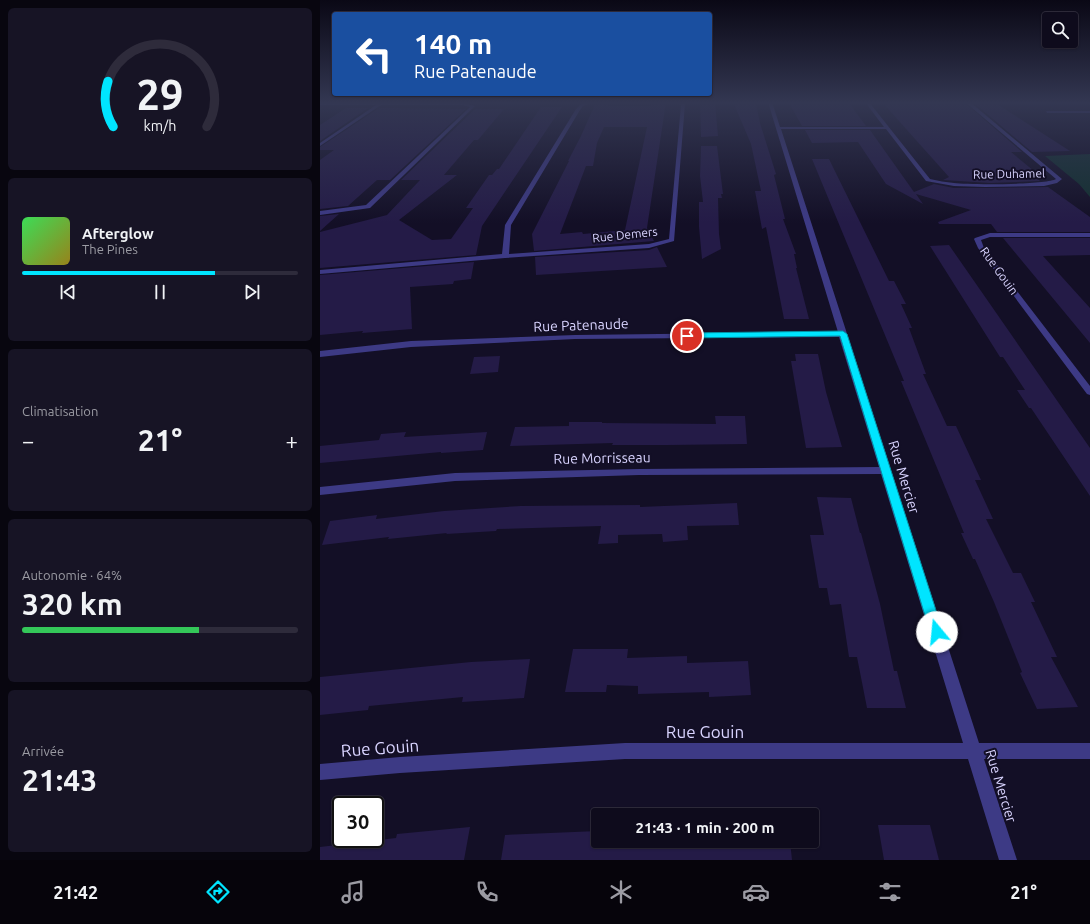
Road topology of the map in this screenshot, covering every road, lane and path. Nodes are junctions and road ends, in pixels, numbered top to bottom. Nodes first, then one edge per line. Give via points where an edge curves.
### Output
1 (435, 142) edge
2 (558, 142) edge
3 (680, 142) edge
4 (783, 142) edge
5 (898, 142) edge
6 (1015, 142) edge
7 (320, 213) edge
8 (1090, 235) edge
9 (505, 256) junction
10 (320, 272) edge
11 (843, 334) junction
12 (320, 354) edge
13 (1090, 392) edge
14 (886, 470) junction
15 (320, 491) edge
16 (974, 750) junction
17 (1090, 750) edge
18 (320, 772) edge
19 (1008, 860) edge

1 - 7 street via 368,207
2 - 9 street via 508,225
3 - 9 street, Rue Demers via 672,240 649,246
4 - 11 street, Rue Mercier
5 - 6 street, Rue Duhamel via 928,180 942,184 1044,184 1059,179
8 - 13 street, Rue Gouin via 990,235 977,239 981,248
9 - 10 street, Rue Demers
11 - 12 street, Rue Patenaude via 575,337 411,344
11 - 14 street, Rue Mercier
14 - 15 street, Rue Morrisseau via 639,472 455,477
14 - 16 street, Rue Mercier
16 - 17 street, Rue Gouin
16 - 18 street, Rue Gouin via 624,751
16 - 19 street, Rue Mercier

